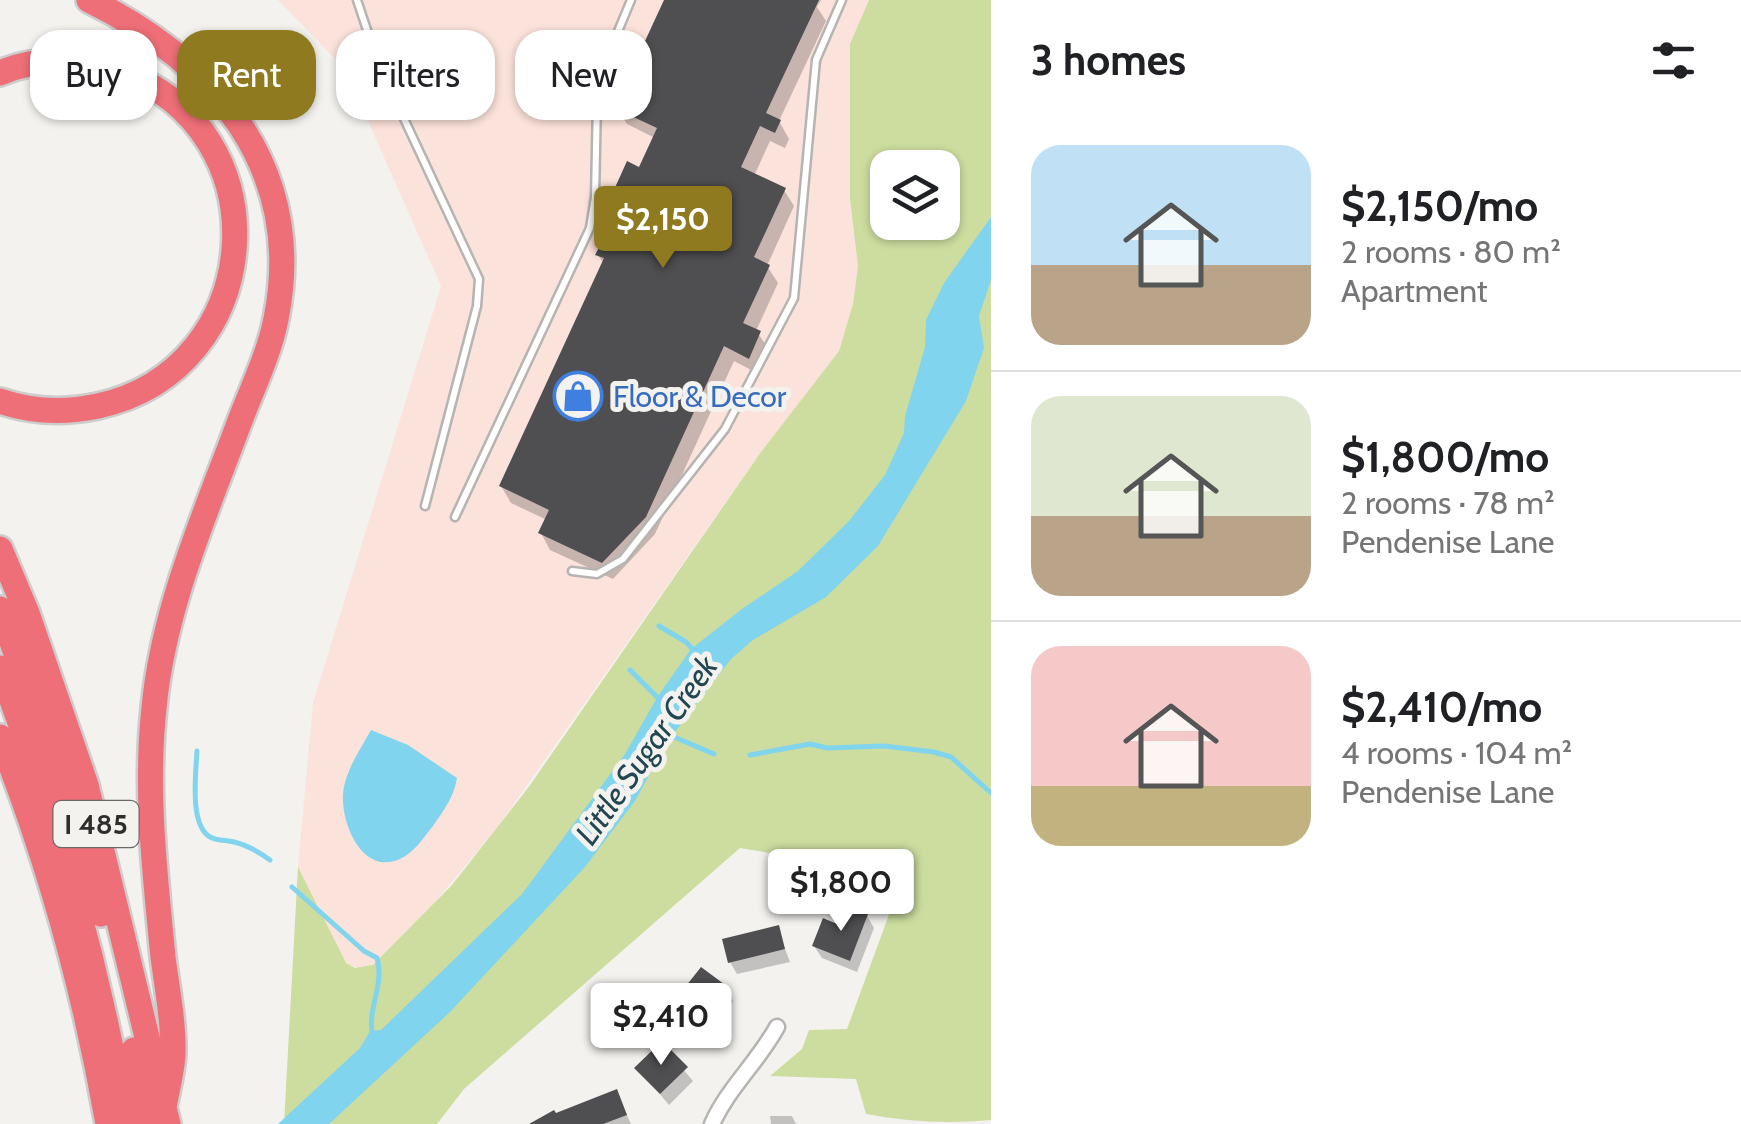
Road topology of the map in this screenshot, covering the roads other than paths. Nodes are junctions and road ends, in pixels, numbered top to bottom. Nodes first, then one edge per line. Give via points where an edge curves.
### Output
1 (357, 0) edge
2 (631, 0) edge
3 (842, 0) edge
4 (94, 2) edge
5 (0, 73) edge
6 (0, 401) edge
7 (425, 506) dead end
8 (455, 517) dead end
9 (0, 549) edge
10 (572, 572) dead end
11 (0, 609) edge
12 (0, 668) edge
13 (0, 737) edge
14 (777, 1027) dead end
15 (159, 1118) edge
16 (108, 1124) edge
17 (126, 1124) edge
18 (712, 1124) edge

1 - 7 lane via 378,63 479,279 478,306
2 - 8 lane via 597,101 590,228
3 - 10 lane via 816,60 794,298 725,430 622,559 597,574
4 - 15 highway via 186,61 226,102 261,165 278,224 280,273 270,342 191,551 154,708 152,846 173,1055
5 - 6 highway via 38,62 101,66 159,91 200,128 213,150 233,202 236,243 226,292 208,332 154,384 86,408 56,411
9 - 15 highway, I 485 via 86,785
11 - 15 highway, I 485 via 74,817
12 - 17 highway, I 485 via 80,922
13 - 16 highway, I 485 via 73,962
14 - 18 street

